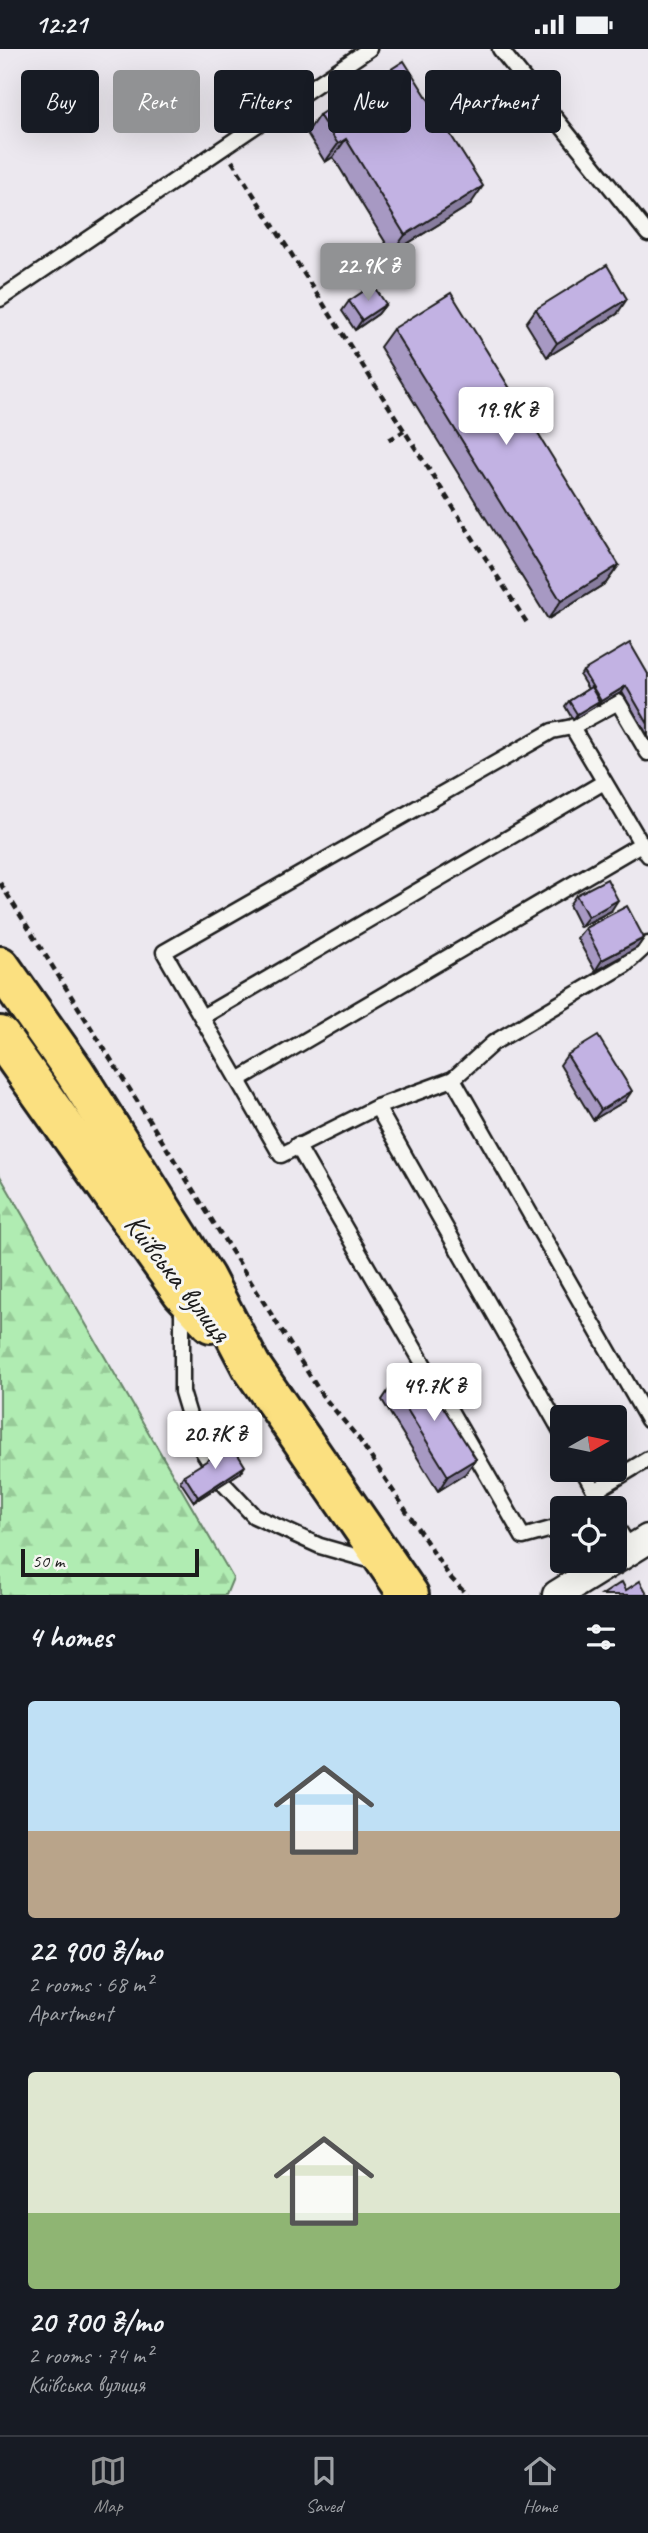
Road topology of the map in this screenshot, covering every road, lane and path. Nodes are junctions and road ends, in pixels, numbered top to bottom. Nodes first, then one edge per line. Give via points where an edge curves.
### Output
1 (369, 49) edge
2 (500, 49) edge
3 (223, 148) junction
4 (648, 234) edge
5 (0, 299) edge
6 (404, 431) junction
7 (389, 440) dead end
8 (529, 626) dead end
9 (572, 727) junction
10 (648, 753) edge
11 (604, 782) junction
12 (645, 849) edge
13 (0, 883) edge
14 (648, 944) edge
15 (0, 966) edge
16 (202, 1017) junction
17 (0, 1036) edge
18 (453, 1079) junction
19 (238, 1080) junction
20 (377, 1107) junction
21 (297, 1145) junction
22 (124, 1181) junction
23 (182, 1292) junction
24 (251, 1366) junction
25 (550, 1412) edge
26 (648, 1420) edge
27 (648, 1459) edge
28 (606, 1496) edge
29 (550, 1529) edge
30 (592, 1573) edge
31 (400, 1581) edge
32 (467, 1595) edge
33 (557, 1595) edge

1 - 3 lane
2 - 4 lane
3 - 5 lane
3 - 6 path
6 - 7 path
6 - 8 path
9 - 10 lane via 618,702
9 - 11 lane
9 - 16 lane via 552,731 164,952
11 - 12 lane
11 - 16 lane
12 - 19 lane
13 - 32 path via 322,1395 359,1439 449,1576
14 - 18 lane via 625,965 493,1043
15 - 22 main road via 74,1071
16 - 19 lane
17 - 22 main road
18 - 20 lane
18 - 26 lane
19 - 21 lane via 281,1154
20 - 21 lane
20 - 25 lane
21 - 29 lane via 523,1537
22 - 23 main road, Київська вулиця
22 - 24 main road, Київська вулиця via 205,1278
23 - 24 main road, Київська вулиця
23 - 31 lane via 182,1392 197,1441 223,1483 254,1516
24 - 31 main road, Київська вулиця
27 - 28 lane
30 - 33 street

